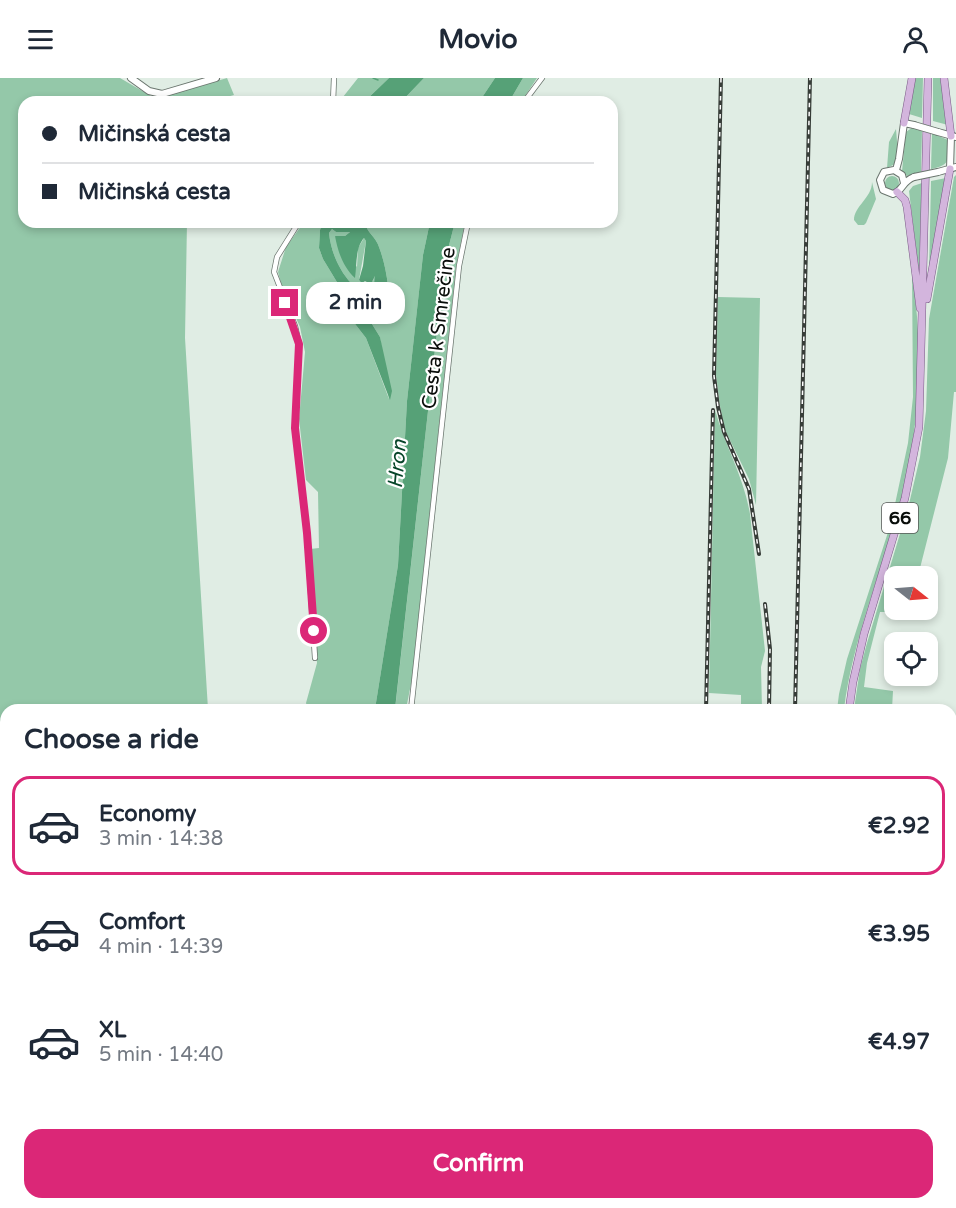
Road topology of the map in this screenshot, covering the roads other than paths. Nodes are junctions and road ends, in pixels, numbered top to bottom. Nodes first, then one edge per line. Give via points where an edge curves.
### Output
1 (131, 78) edge
2 (216, 78) edge
3 (334, 78) edge
4 (542, 78) edge
5 (912, 78) edge
6 (928, 78) edge
7 (944, 78) edge
8 (333, 96) edge
9 (528, 96) edge
10 (904, 123) junction
11 (954, 137) edge
12 (953, 168) edge
13 (896, 170) junction
14 (904, 183) junction
15 (897, 192) junction
16 (295, 228) edge
17 (467, 228) edge
18 (923, 322) junction
19 (315, 658) dead end
20 (412, 704) edge
21 (850, 704) edge

1 - 2 street via 149,91 162,94
3 - 8 street
4 - 9 street
5 - 10 main road
6 - 18 main road, 66
7 - 11 main road
10 - 11 street, bridge
10 - 13 street
11 - 12 street
12 - 14 street, bridge
12 - 18 main road
13 - 14 street
13 - 15 street via 884,172 880,182 885,192
14 - 15 street
15 - 18 main road via 907,207
16 - 19 street via 277,257 274,272 299,344 295,428
17 - 20 street, Cesta k Smrečine via 459,266
18 - 21 main road, 66 via 920,415 914,461 864,634

